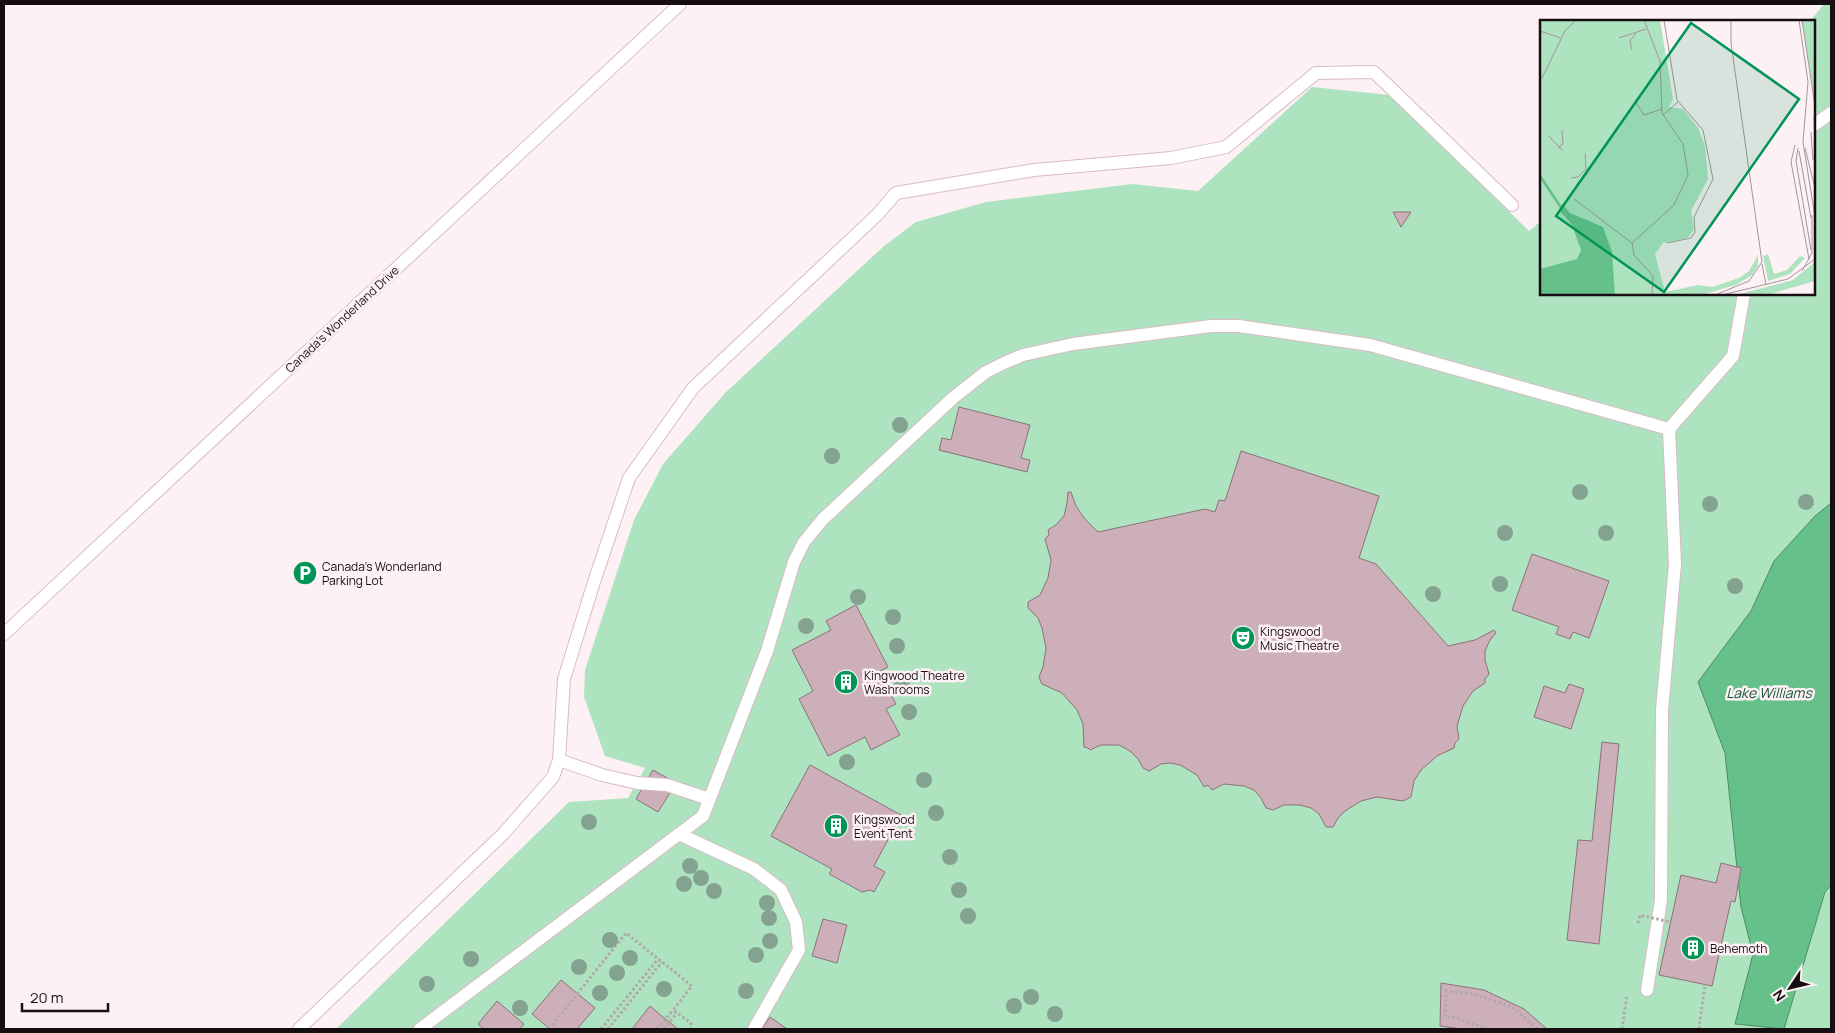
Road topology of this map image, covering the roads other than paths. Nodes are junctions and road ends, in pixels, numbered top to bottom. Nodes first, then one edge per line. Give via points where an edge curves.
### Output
1 (680, 4) edge
2 (1831, 113) edge
3 (1815, 124) edge
4 (1512, 204) dead end
5 (1744, 295) edge
6 (1669, 429) junction
7 (4, 634) edge
8 (559, 760) junction
9 (709, 799) junction
10 (679, 834) junction
11 (1647, 990) dead end
12 (299, 1029) edge
13 (420, 1029) edge
14 (754, 1029) edge

1 - 7 lane, Canada's Wonderland Drive
2 - 3 lane
4 - 8 lane via 1374,72 1316,74 1226,147 1171,158 1034,170 896,193 692,388 629,478 564,679
5 - 6 lane via 1733,356
6 - 9 lane via 1370,345 1239,326 1210,326 1023,354 986,372 954,397 823,519 804,542 794,562 768,651
6 - 11 lane via 1675,564 1662,710 1661,900
8 - 9 lane via 602,775 637,783 666,785
8 - 12 lane via 553,777 503,834
9 - 10 lane via 703,816
10 - 13 lane
10 - 14 lane via 754,869 781,890 796,922 799,950

